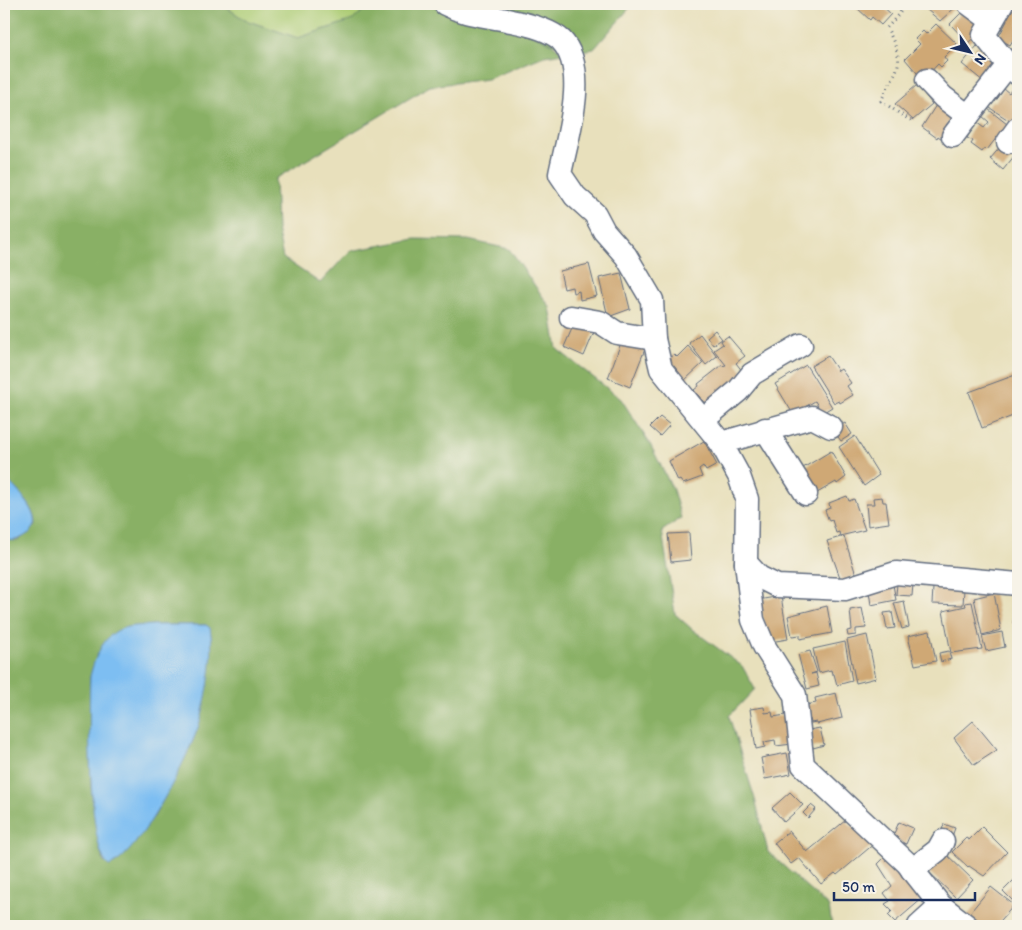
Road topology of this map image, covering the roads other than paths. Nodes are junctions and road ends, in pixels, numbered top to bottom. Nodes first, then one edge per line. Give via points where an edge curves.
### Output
1 (445, 4) edge
2 (969, 4) edge
3 (997, 12) edge
4 (1013, 70) edge
5 (927, 80) dead end
6 (968, 116) junction
7 (953, 136) dead end
8 (571, 317) dead end
9 (654, 339) junction
10 (801, 345) dead end
11 (703, 420) junction
12 (831, 427) dead end
13 (765, 429) junction
14 (721, 443) junction
15 (806, 494) dead end
16 (746, 563) junction
17 (1018, 584) edge
18 (943, 841) dead end
19 (912, 870) junction
20 (942, 906) junction
21 (919, 926) edge
22 (967, 926) edge

1 - 9 street via 462,13 533,26 560,40 571,55 576,88 560,174 626,256 652,300
2 - 3 street
3 - 4 street via 984,35
4 - 6 street
5 - 6 street
6 - 7 street
8 - 9 street via 600,322 617,333
9 - 11 street via 661,369
10 - 11 street via 752,374 738,391
11 - 14 street
12 - 13 street via 812,417
13 - 14 street
13 - 15 street
14 - 16 street via 747,499
16 - 17 street via 759,577 777,586 845,588 896,573
16 - 19 street via 753,620 764,646 795,695 804,765
18 - 19 street via 938,850
19 - 20 street
20 - 21 street
20 - 22 street

